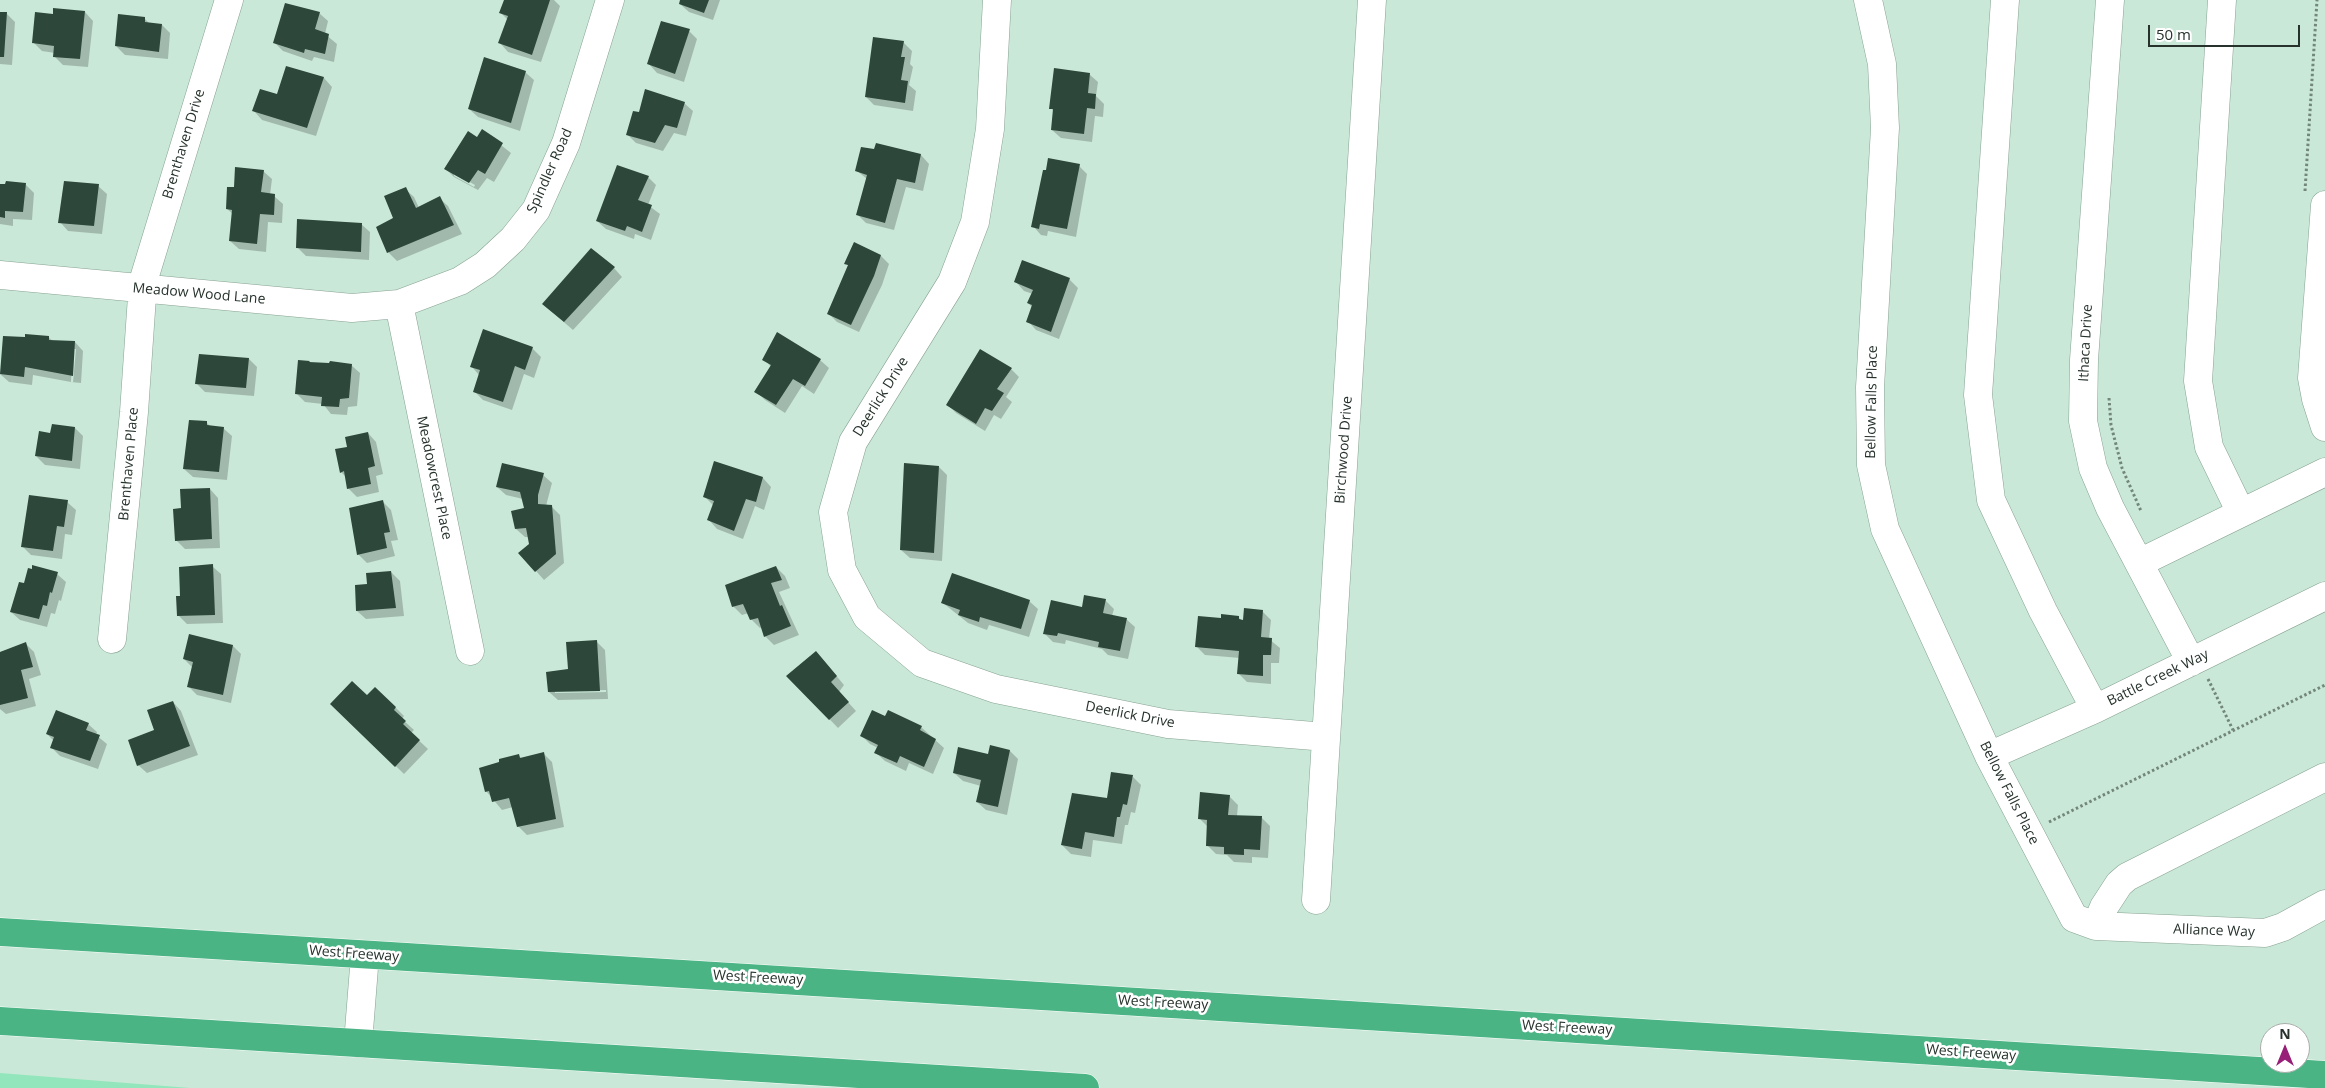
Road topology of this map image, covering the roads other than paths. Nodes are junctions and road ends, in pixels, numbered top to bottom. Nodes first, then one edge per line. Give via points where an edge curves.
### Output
1 (229, 0) edge
2 (610, 0) edge
3 (998, 0) edge
4 (1372, 0) edge
5 (1868, 0) edge
6 (2006, 0) edge
7 (2110, 0) edge
8 (2222, 0) edge
9 (2325, 205) edge
10 (0, 275) edge
11 (142, 289) junction
12 (399, 304) junction
13 (2325, 427) edge
14 (2325, 472) edge
15 (2240, 513) junction
16 (2139, 563) junction
17 (2325, 596) edge
18 (112, 639) dead end
19 (470, 651) dead end
20 (2199, 670) junction
21 (2095, 709) junction
22 (1326, 737) junction
23 (1989, 756) junction
24 (2325, 777) edge
25 (1316, 900) dead end
26 (2325, 904) edge
27 (2096, 926) junction
28 (0, 932) edge
29 (365, 954) junction
30 (0, 1021) edge
31 (358, 1043) junction
32 (2325, 1075) edge
33 (1085, 1088) edge

1 - 11 street, Brenthaven Drive
2 - 12 street, Spindler Road via 566,143 536,210 513,239 485,265 460,281
3 - 22 street, Deerlick Drive via 990,129 975,222 952,282 853,442 833,512 842,570 867,617 922,663 996,689 1168,724
4 - 22 street, Birchwood Drive
5 - 23 street, Bellow Falls Place via 1882,64 1885,128 1870,387 1871,465 1885,529
6 - 21 street via 1978,395 1990,500 2043,612
7 - 16 street, Ithaca Drive via 2084,360 2083,422 2093,468
8 - 15 street via 2198,381 2209,447
9 - 13 street via 2312,378
10 - 11 street, Meadow Wood Lane
11 - 12 street, Meadow Wood Lane via 352,308
11 - 18 street, Brenthaven Place via 134,412
12 - 19 street, Meadowcrest Place
14 - 15 street
15 - 16 street
16 - 20 street, Ithaca Drive
17 - 20 street, Battle Creek Way
20 - 21 street, Battle Creek Way
21 - 23 street, Battle Creek Way
22 - 25 street, Birchwood Drive
23 - 27 street, Bellow Falls Place via 2074,918
24 - 27 street via 2127,877 2104,907
26 - 27 street, Alliance Way via 2265,933
28 - 29 highway, West Freeway
29 - 31 street
29 - 32 highway, West Freeway
30 - 31 highway
31 - 33 highway

